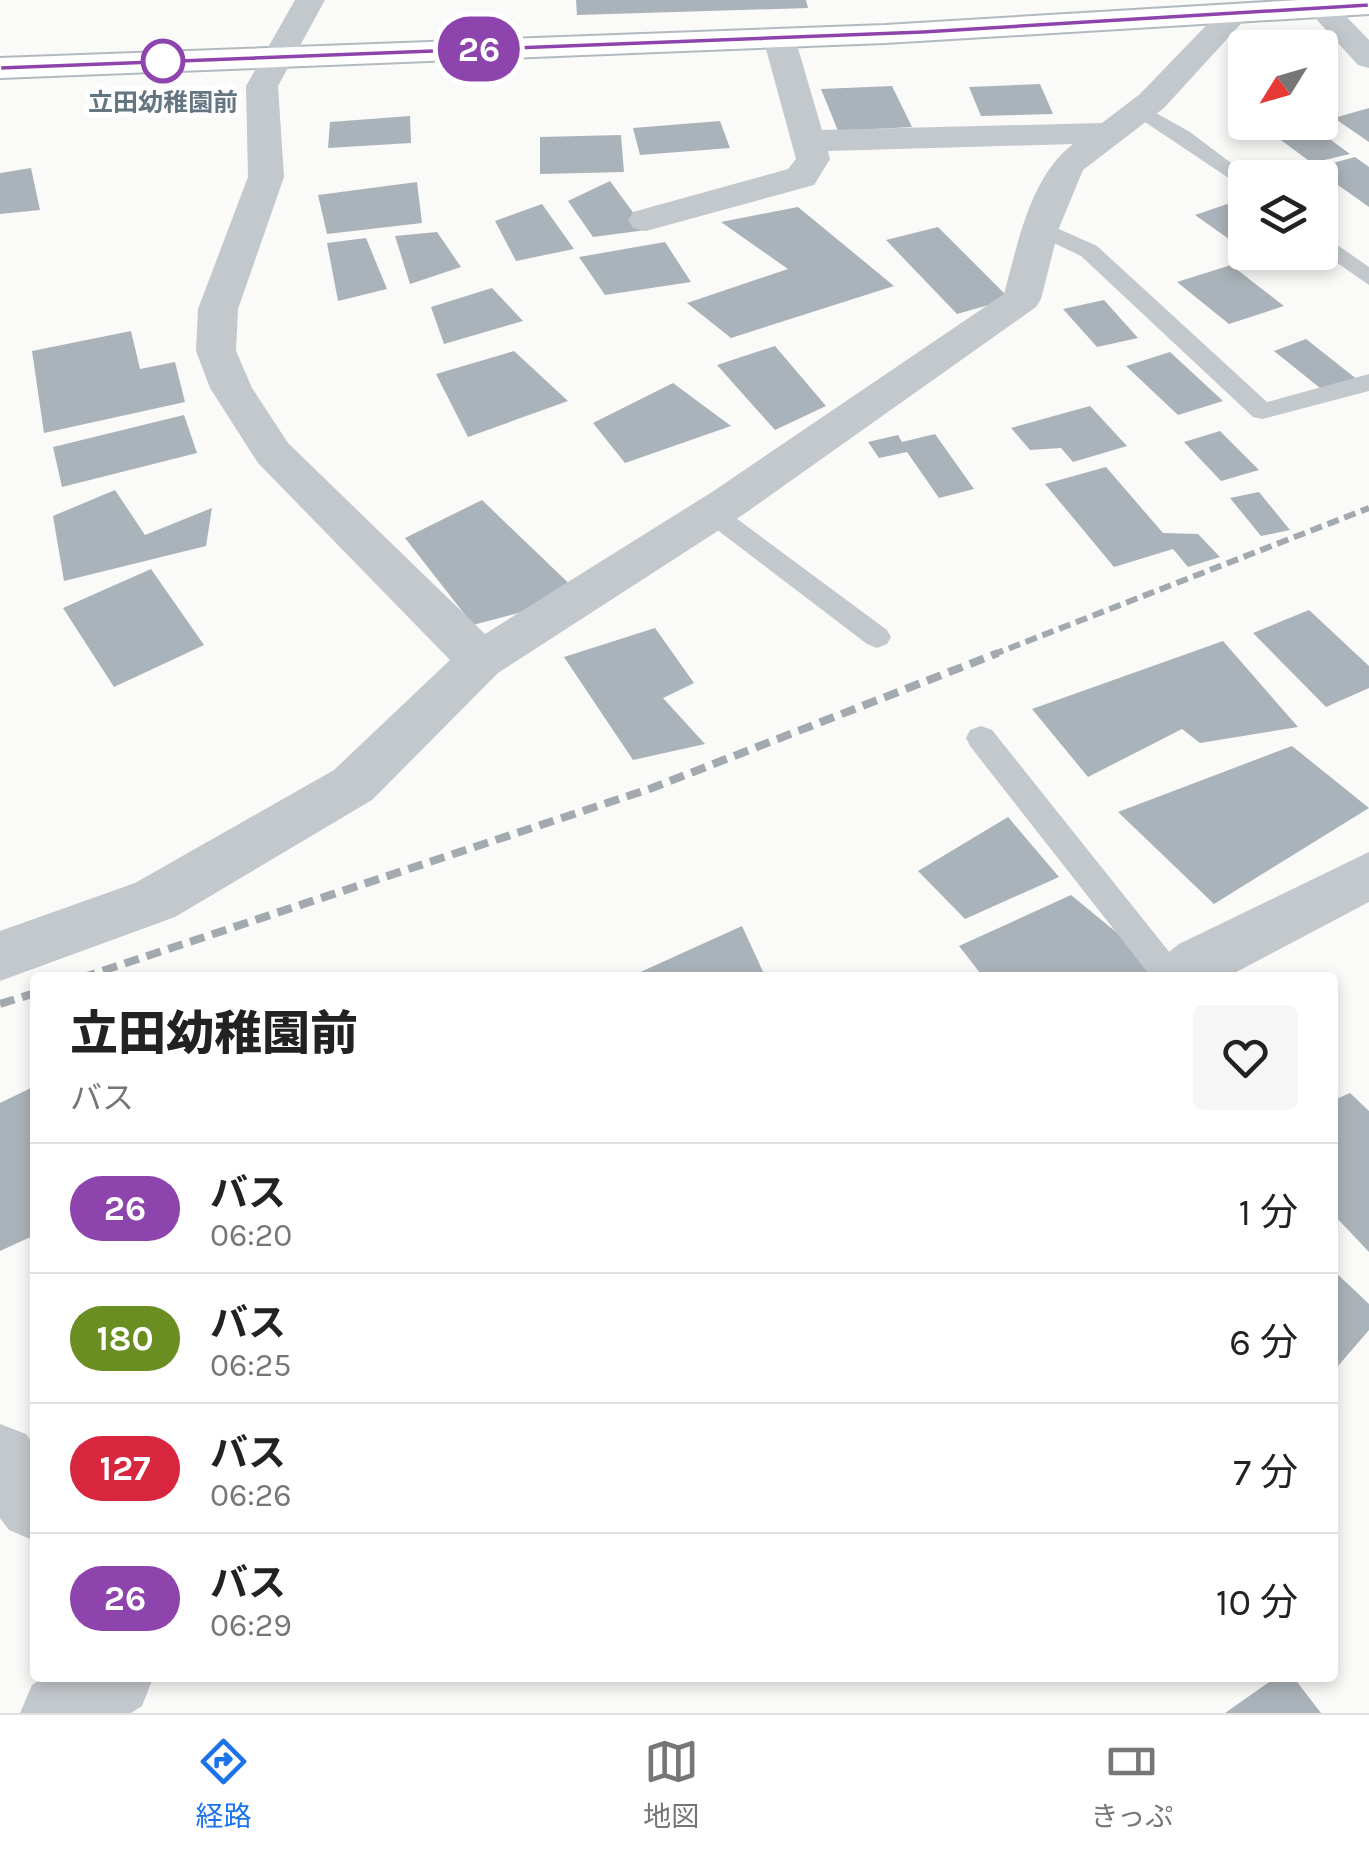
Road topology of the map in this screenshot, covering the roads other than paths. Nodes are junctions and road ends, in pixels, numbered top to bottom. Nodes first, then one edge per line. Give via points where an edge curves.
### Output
1 (310, 0) edge
2 (1369, 5) edge
3 (1322, 9) junction
4 (1233, 16) junction
5 (778, 38) junction
6 (275, 56) junction
7 (1369, 58) edge
8 (0, 68) edge
9 (1125, 121) junction
10 (808, 141) junction
11 (1228, 170) edge
12 (646, 220) dead end
13 (1041, 228) junction
14 (1338, 254) edge
15 (1369, 278) edge
16 (1369, 382) edge
17 (712, 513) junction
18 (878, 636) dead end
19 (480, 660) junction
20 (981, 738) dead end
21 (1369, 876) edge
22 (0, 956) edge
23 (1172, 972) edge
24 (1186, 972) edge
25 (0, 1460) edge
26 (30, 1498) edge
27 (108, 1682) edge
28 (60, 1713) edge

1 - 6 street
2 - 3 main road
3 - 4 main road
3 - 7 street
4 - 5 main road
4 - 9 street
5 - 6 main road
5 - 10 street
6 - 8 main road
6 - 19 street via 262,86 266,176 218,309 216,351 272,453
9 - 10 street
9 - 11 lane via 1182,136
9 - 13 street via 1068,165
10 - 12 street via 814,159 801,177
13 - 16 lane via 1090,251 1262,411
13 - 17 street via 1022,299
14 - 15 lane
17 - 18 lane
17 - 19 street
19 - 22 street via 353,786 155,900
20 - 23 lane
21 - 24 street
25 - 26 street
27 - 28 street

